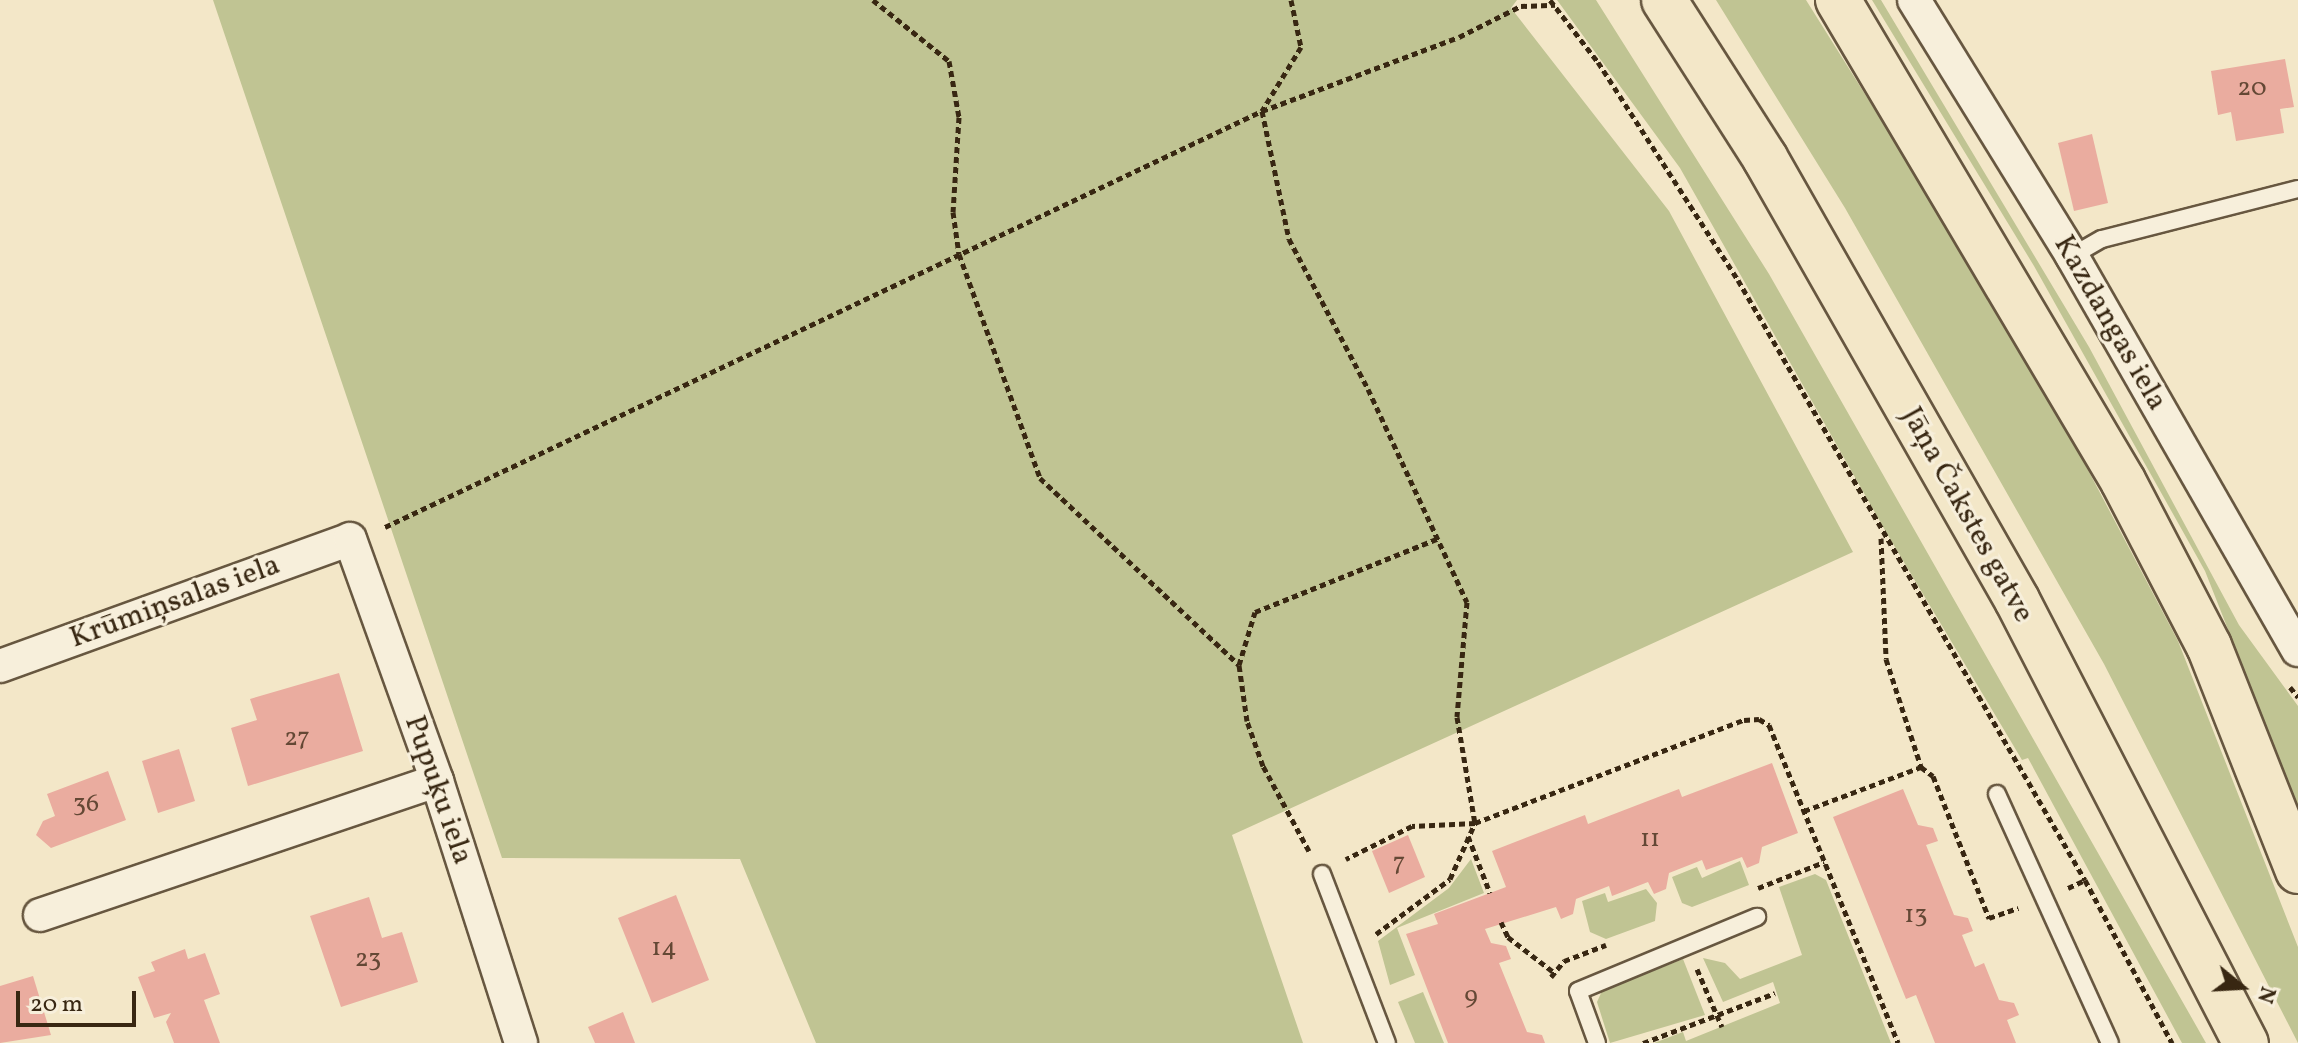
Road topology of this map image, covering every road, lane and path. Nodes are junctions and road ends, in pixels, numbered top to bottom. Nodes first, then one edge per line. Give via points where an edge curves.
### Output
1 (873, 0) edge
2 (1291, 0) edge
3 (1664, 0) edge
4 (1838, 0) edge
5 (1914, 0) edge
6 (1552, 2) edge
7 (1523, 3) edge
8 (1262, 111) junction
9 (2298, 189) edge
10 (959, 254) junction
11 (2072, 256) junction
12 (1881, 534) junction
13 (1439, 538) junction
14 (350, 539) junction
15 (2298, 650) edge
16 (1239, 665) junction
17 (0, 666) edge
18 (1921, 767) junction
19 (437, 781) junction
20 (1997, 794) dead end
21 (1804, 811) junction
22 (1475, 823) junction
23 (1467, 835) junction
24 (2298, 871) edge
25 (1322, 874) junction
26 (1490, 893) dead end
27 (2045, 899) junction
28 (40, 915) dead end
29 (1757, 917) dead end
30 (1501, 922) dead end
31 (1687, 946) junction
32 (1348, 952) junction
33 (1578, 991) junction
34 (1775, 993) dead end
35 (1716, 1015) junction
36 (1722, 1027) dead end
37 (521, 1043) edge
38 (1387, 1043) edge
39 (1597, 1043) edge
40 (1643, 1043) edge
41 (1898, 1043) edge
42 (2110, 1043) edge
43 (2172, 1043) edge
44 (2246, 1043) edge

1 - 10 path via 949,61 959,117 953,212
2 - 8 path via 1301,47
3 - 44 highway, Jāņa Čakstes gatve via 1765,158 2009,586
4 - 24 highway via 2123,481 2209,646
5 - 11 street, Kazdangas iela
6 - 7 path
6 - 12 path via 1738,280
7 - 8 path via 1459,37
8 - 10 path
8 - 13 path via 1289,239
9 - 11 lane via 2102,239
10 - 14 path via 401,521
10 - 16 path via 1040,478
11 - 15 street, Kazdangas iela
12 - 18 path via 1886,659
12 - 43 path via 2085,880
13 - 16 path via 1255,612
13 - 22 path via 1467,602 1457,717
14 - 17 street, Krūmiņsalas iela
14 - 19 street, Pupuķu iela
16 - 25 path via 1247,721 1263,766
18 - 21 path via 1910,766
18 - 27 path via 1933,776 1989,918
19 - 28 street
19 - 37 street, Pupuķu iela
20 - 27 lane
21 - 22 path via 1769,725 1744,720
21 - 41 path
22 - 23 path
22 - 25 path via 1412,826
23 - 26 path
23 - 32 path via 1450,879
25 - 32 lane
27 - 42 lane
29 - 31 lane
30 - 33 path via 1508,937
31 - 33 lane
31 - 35 path
32 - 38 lane
33 - 39 lane
34 - 35 path
35 - 36 path
35 - 40 path

